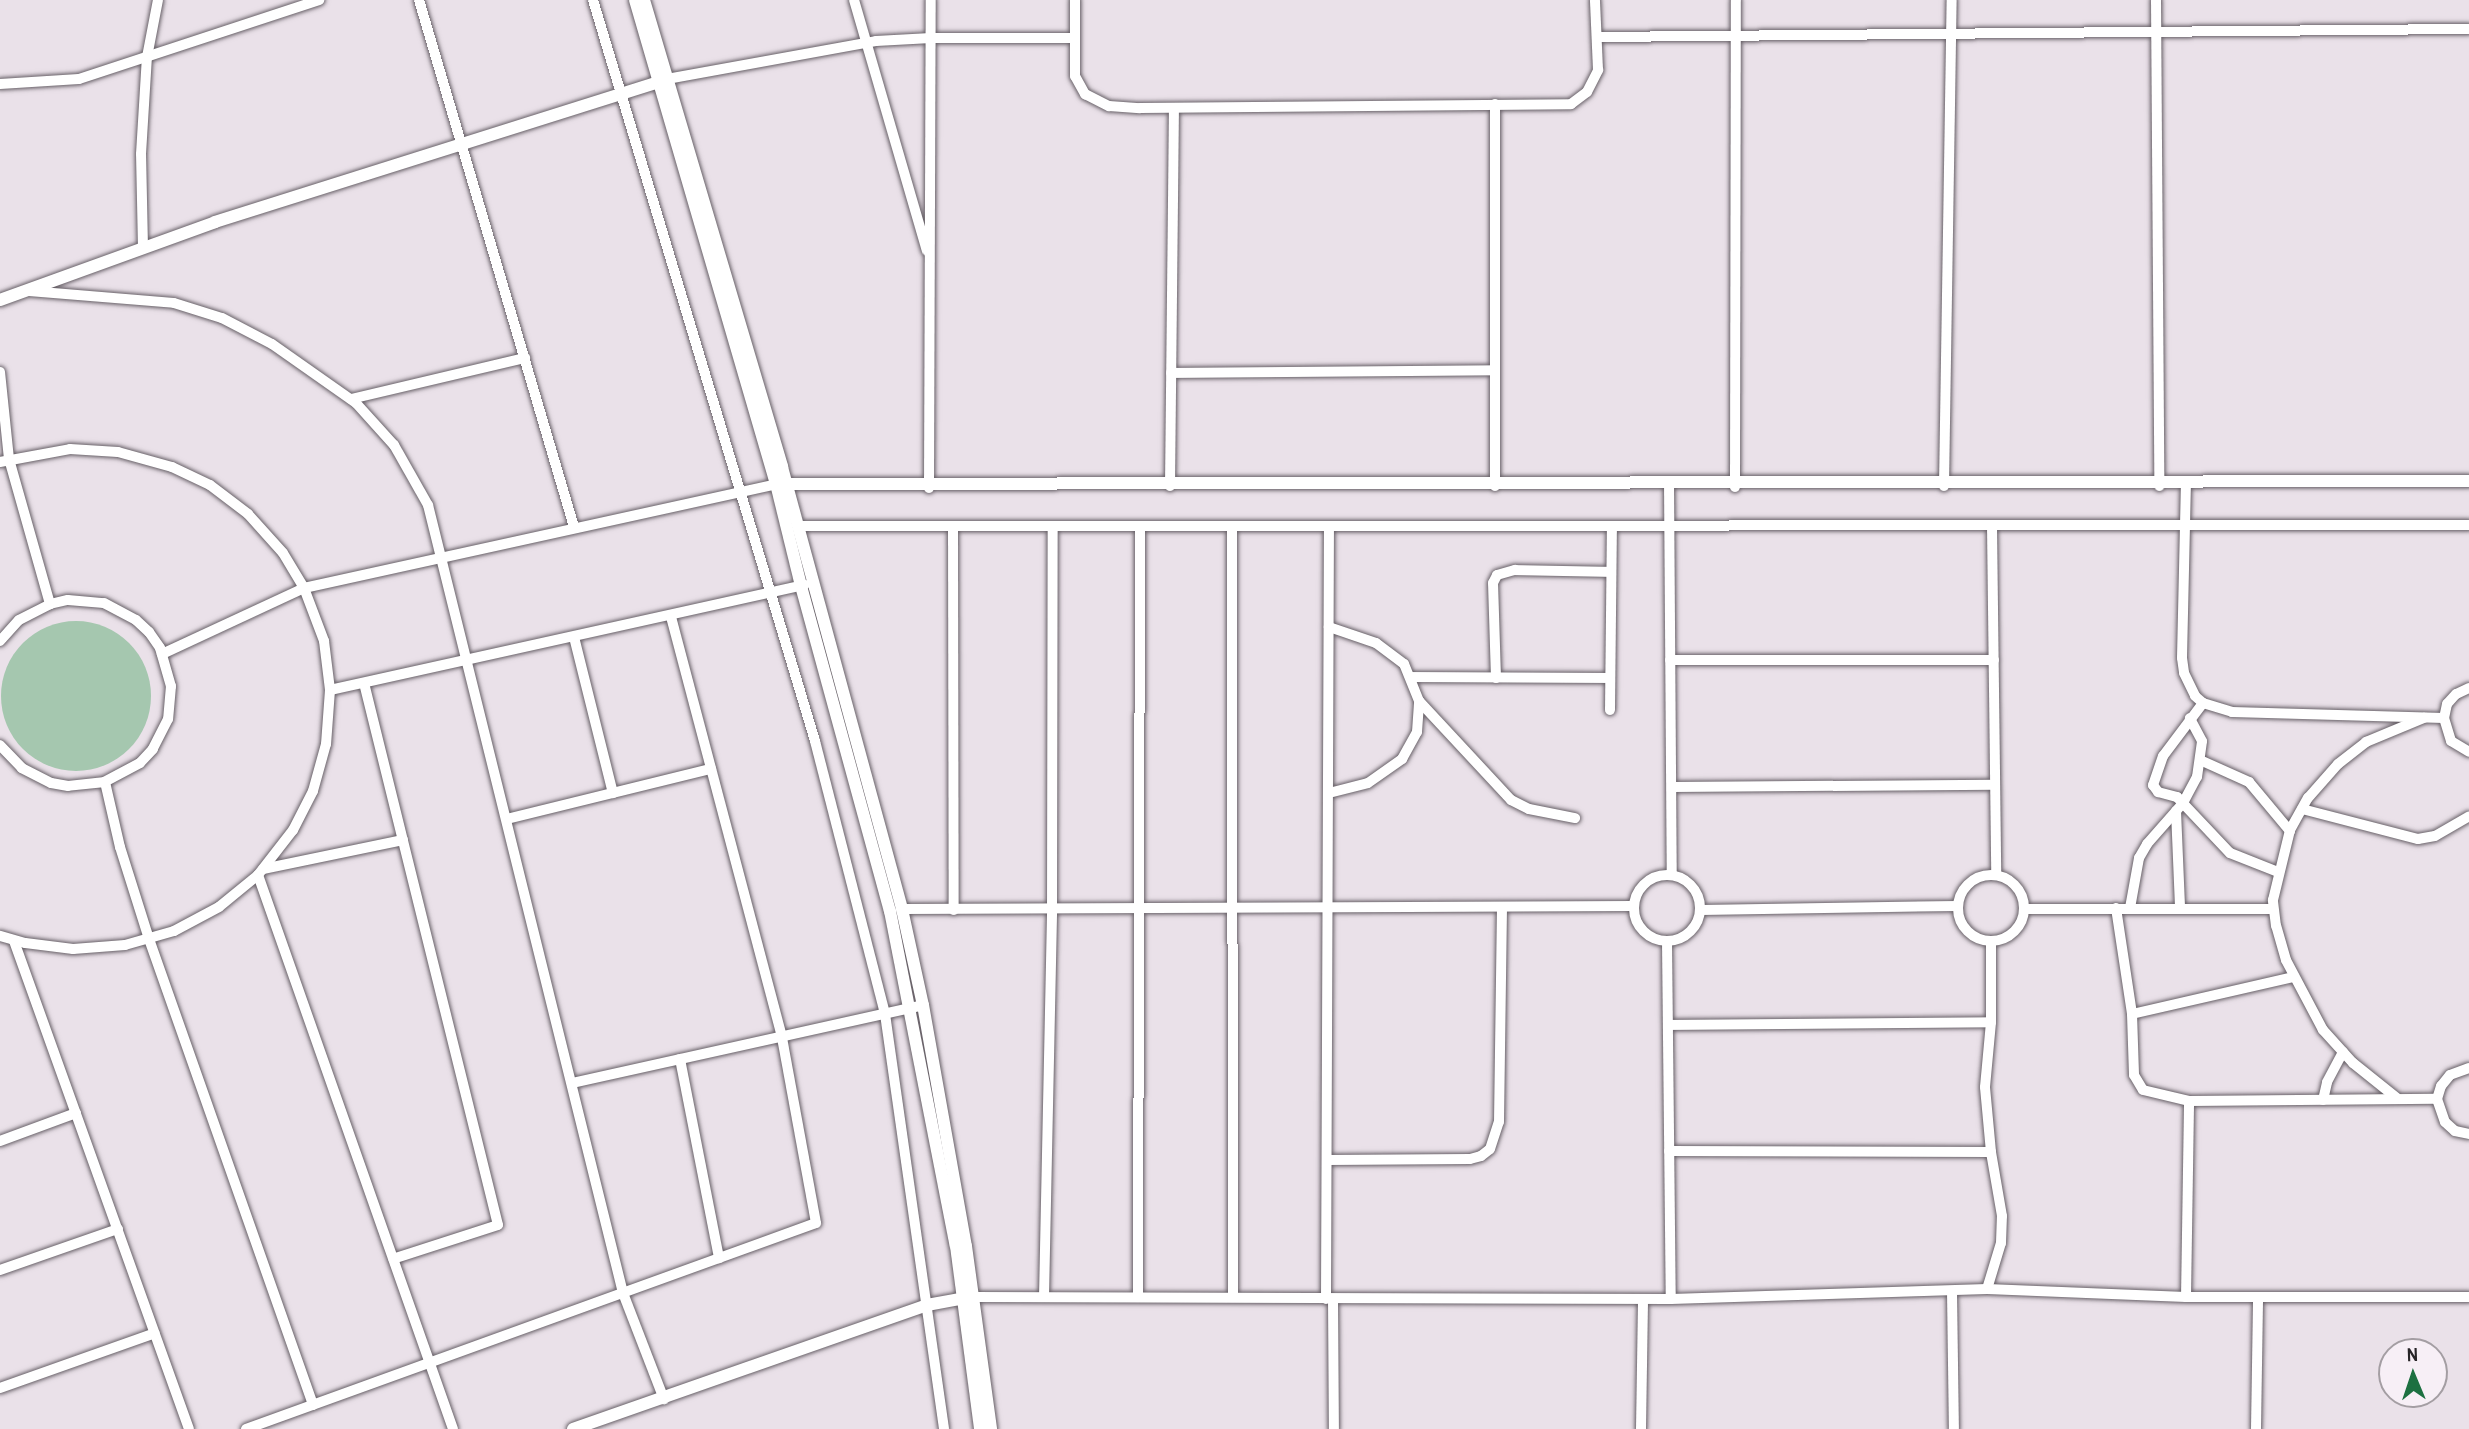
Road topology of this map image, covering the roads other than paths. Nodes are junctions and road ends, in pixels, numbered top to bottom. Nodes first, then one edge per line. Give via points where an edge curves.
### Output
1 (158, 0) edge
2 (319, 0) edge
3 (419, 0) edge
4 (593, 0) edge
5 (635, 0) edge
6 (644, 0) edge
7 (854, 0) edge
8 (931, 0) edge
9 (1075, 0) edge
10 (1595, 0) edge
11 (1736, 0) edge
12 (1952, 0) edge
13 (2156, 0) edge
14 (2469, 29) edge
15 (2156, 32) junction
16 (1953, 33) junction
17 (1736, 35) junction
18 (1598, 37) junction
19 (931, 38) junction
20 (1075, 38) junction
21 (865, 43) junction
22 (147, 57) junction
23 (663, 80) junction
24 (0, 84) edge
25 (620, 94) junction
26 (1495, 104) junction
27 (1174, 108) junction
28 (462, 144) junction
29 (143, 248) junction
30 (930, 262) junction
31 (26, 291) junction
32 (0, 300) edge
33 (525, 358) junction
34 (1495, 370) junction
35 (0, 372) edge
36 (1171, 373) junction
37 (351, 399) junction
38 (4, 460) edge
39 (1170, 484) junction
40 (1495, 484) junction
41 (1669, 484) junction
42 (1735, 484) junction
43 (1944, 484) junction
44 (2159, 484) junction
45 (2186, 484) junction
46 (2469, 484) edge
47 (929, 485) junction
48 (779, 486) junction
49 (738, 491) junction
50 (2187, 525) junction
51 (2469, 525) edge
52 (798, 526) junction
53 (953, 526) junction
54 (1053, 526) junction
55 (1140, 526) junction
56 (1232, 526) junction
57 (1329, 526) junction
58 (1992, 526) junction
59 (574, 527) junction
60 (1612, 527) junction
61 (1669, 527) junction
62 (442, 556) junction
63 (1611, 572) junction
64 (815, 582) junction
65 (800, 586) junction
66 (304, 588) junction
67 (770, 594) junction
68 (50, 604) junction
69 (671, 616) junction
70 (1329, 627) junction
71 (574, 638) junction
72 (0, 641) edge
73 (162, 654) junction
74 (1671, 660) junction
75 (1994, 660) junction
76 (468, 661) junction
77 (1411, 677) junction
78 (1496, 678) junction
79 (1609, 678) junction
80 (364, 683) junction
81 (2469, 688) edge
82 (330, 690) junction
83 (1419, 701) junction
84 (2203, 703) junction
85 (1610, 710) dead end
86 (2424, 718) junction
87 (2444, 718) junction
88 (2190, 719) junction
89 (0, 745) edge
90 (2469, 752) edge
91 (2200, 760) junction
92 (711, 769) junction
93 (104, 782) junction
94 (1995, 785) junction
95 (1672, 787) junction
96 (613, 793) junction
97 (1329, 793) junction
98 (2180, 807) junction
99 (2302, 809) junction
100 (2469, 816) edge
101 (1575, 818) dead end
102 (507, 819) junction
103 (2290, 831) junction
104 (403, 840) junction
105 (260, 872) junction
106 (2277, 872) junction
107 (1996, 874) junction
108 (1672, 875) junction
109 (1634, 906) junction
110 (1957, 906) junction
111 (1502, 907) junction
112 (1231, 908) junction
113 (1329, 908) junction
114 (2116, 908) junction
115 (2130, 908) junction
116 (2180, 908) junction
117 (902, 909) junction
118 (1052, 909) junction
119 (1139, 909) junction
120 (2025, 909) junction
121 (2272, 909) junction
122 (954, 910) junction
123 (1701, 910) junction
124 (0, 936) edge
125 (149, 939) junction
126 (14, 941) junction
127 (1667, 941) junction
128 (1991, 941) junction
129 (2293, 977) junction
130 (923, 1005) junction
131 (910, 1008) junction
132 (886, 1014) junction
133 (2132, 1014) junction
134 (1991, 1022) junction
135 (1668, 1025) junction
136 (782, 1037) junction
137 (2343, 1052) junction
138 (680, 1059) junction
139 (2469, 1068) edge
140 (572, 1083) junction
141 (2437, 1099) junction
142 (2323, 1100) junction
143 (2398, 1100) junction
144 (2189, 1101) junction
145 (76, 1113) junction
146 (2469, 1134) edge
147 (0, 1141) edge
148 (1669, 1151) junction
149 (1991, 1152) junction
150 (1327, 1160) junction
151 (118, 1229) junction
152 (719, 1258) junction
153 (393, 1259) junction
154 (0, 1270) edge
155 (1987, 1289) junction
156 (1952, 1292) junction
157 (623, 1293) junction
158 (2469, 1295) edge
159 (1138, 1296) junction
160 (1044, 1297) junction
161 (1233, 1297) junction
162 (2186, 1297) junction
163 (2258, 1297) junction
164 (968, 1298) junction
165 (1330, 1299) junction
166 (1643, 1299) junction
167 (1671, 1299) junction
168 (927, 1305) junction
169 (155, 1333) junction
170 (429, 1363) junction
171 (0, 1388) edge
172 (664, 1399) junction
173 (313, 1405) junction
174 (189, 1429) edge
175 (246, 1429) edge
176 (453, 1429) edge
177 (573, 1429) edge
178 (944, 1429) edge
179 (981, 1429) edge
180 (991, 1429) edge
181 (1334, 1429) edge
182 (1641, 1429) edge
183 (1954, 1429) edge
184 (2256, 1429) edge

1 - 22 street
2 - 22 street
3 - 28 street
4 - 25 street
5 - 23 street
6 - 23 street
7 - 21 street
8 - 19 street
9 - 20 street
10 - 18 street
11 - 17 street
12 - 16 street
13 - 15 street
14 - 15 street
15 - 16 street
15 - 44 street
16 - 17 street
16 - 43 street
17 - 18 street
17 - 42 street
18 - 26 street via 1598,70 1587,92 1571,104
19 - 20 street
19 - 21 street
19 - 30 street
20 - 27 street via 1075,76 1085,94 1108,106
21 - 23 street
21 - 30 street
22 - 24 street via 79,79
22 - 29 street
23 - 25 street
23 - 48 street
25 - 28 street
25 - 49 street
26 - 27 street
26 - 34 street
27 - 36 street
28 - 29 street
28 - 33 street
29 - 31 street
30 - 47 street
31 - 32 street
31 - 37 street via 174,303 222,318 272,344
33 - 37 street
33 - 59 street
34 - 36 street
34 - 40 street
35 - 38 street
36 - 39 street
37 - 62 street via 394,445 415,481 428,505
38 - 66 street via 70,449 118,452 172,467 209,485 248,514 284,553
38 - 68 street
39 - 40 street
39 - 47 street
40 - 41 street
41 - 42 street
41 - 61 street
42 - 43 street
43 - 44 street
44 - 45 street
45 - 46 street
45 - 50 street
47 - 48 street
48 - 49 street
48 - 52 street
48 - 65 street
49 - 59 street
49 - 67 street
50 - 51 street
50 - 58 street
50 - 84 street via 2182,658 2189,687
52 - 53 street
52 - 64 street
53 - 54 street
53 - 122 street
54 - 55 street
54 - 118 street
55 - 56 street
55 - 119 street
56 - 57 street
56 - 112 street
57 - 60 street
57 - 70 street
58 - 61 street
58 - 75 street
59 - 62 street
60 - 61 street
60 - 63 street
61 - 74 street
62 - 66 street
62 - 76 street
63 - 78 street via 1515,570 1497,575 1493,583
63 - 79 street
64 - 65 street
64 - 117 street
65 - 67 street
65 - 131 street via 890,911
66 - 73 street
66 - 82 street via 324,640
67 - 69 street
67 - 132 street via 815,741
68 - 72 street via 19,620
68 - 73 street via 87,600 121,611 149,632
69 - 71 street
69 - 92 street
70 - 77 street via 1376,643 1404,664
70 - 97 street
71 - 76 street
71 - 96 street
73 - 93 street via 171,701 161,736 140,763
74 - 75 street
74 - 95 street
75 - 94 street
76 - 80 street
76 - 102 street
77 - 78 street
77 - 83 street
78 - 79 street
79 - 85 street
80 - 82 street
80 - 104 street
81 - 87 street via 2447,704
82 - 105 street via 326,744 313,791 293,830
83 - 97 street via 1417,732 1402,759 1368,783
83 - 101 street via 1511,800 1529,809
84 - 86 street via 2232,712
84 - 88 street
86 - 87 street
86 - 99 street via 2366,742 2338,764
87 - 90 street via 2451,741
88 - 91 street via 2200,735
88 - 98 street via 2152,780 2158,792 2177,797
89 - 93 street via 22,768 51,783
91 - 98 street via 2197,777
91 - 103 street via 2249,782
92 - 96 street
92 - 136 street
93 - 125 street
94 - 95 street
94 - 107 street
95 - 108 street
96 - 102 street
97 - 113 street
98 - 106 street via 2230,853
98 - 115 street via 2139,859
98 - 116 street
99 - 100 street via 2418,839
99 - 103 street
102 - 140 street
103 - 106 street
104 - 105 street
104 - 153 street via 498,1225
105 - 125 street via 219,907
105 - 153 street
106 - 121 street
107 - 110 street via 1970,881
107 - 120 street via 2016,885
108 - 109 street via 1646,882 1637,892
108 - 123 street via 1693,886
109 - 111 street
109 - 127 street via 1641,929 1652,938
110 - 123 street
110 - 128 street via 1965,929 1976,938
111 - 113 street
111 - 150 street via 1499,1122 1490,1149 1469,1159
112 - 113 street
112 - 119 street
112 - 161 street
113 - 150 street
114 - 115 street
114 - 120 street
114 - 133 street
115 - 116 street
116 - 121 street
117 - 122 street
117 - 130 street
118 - 119 street
118 - 122 street
118 - 160 street
119 - 159 street
120 - 128 street via 2013,934
121 - 129 street
123 - 127 street via 1689,934
124 - 126 street
125 - 126 street via 73,949
125 - 173 street
126 - 145 street
127 - 135 street
128 - 134 street
129 - 133 street
129 - 137 street via 2323,1030
130 - 131 street
130 - 164 street
131 - 132 street
131 - 164 street
132 - 136 street
132 - 168 street
133 - 144 street via 2136,1083 2143,1090
134 - 135 street
134 - 149 street via 1985,1087
135 - 148 street
136 - 138 street
136 - 152 street via 816,1223
137 - 142 street
137 - 143 street
138 - 140 street
138 - 152 street
139 - 141 street via 2450,1075
140 - 157 street
141 - 143 street
141 - 146 street via 2445,1122 2455,1131
142 - 143 street
142 - 144 street
144 - 162 street
145 - 147 street
145 - 151 street
148 - 149 street
148 - 167 street
149 - 155 street via 2002,1216 2001,1243
150 - 165 street
151 - 154 street
151 - 169 street
152 - 157 street
153 - 170 street
155 - 156 street
155 - 162 street
156 - 167 street
156 - 183 street
157 - 170 street
157 - 172 street
158 - 163 street
159 - 160 street
159 - 161 street
160 - 164 street
161 - 165 street
162 - 163 street
163 - 184 street
164 - 168 street
164 - 179 street
164 - 180 street
165 - 166 street
165 - 181 street
166 - 167 street
166 - 182 street
168 - 172 street
168 - 178 street
169 - 171 street
169 - 174 street
170 - 173 street
170 - 176 street
172 - 177 street
173 - 175 street

